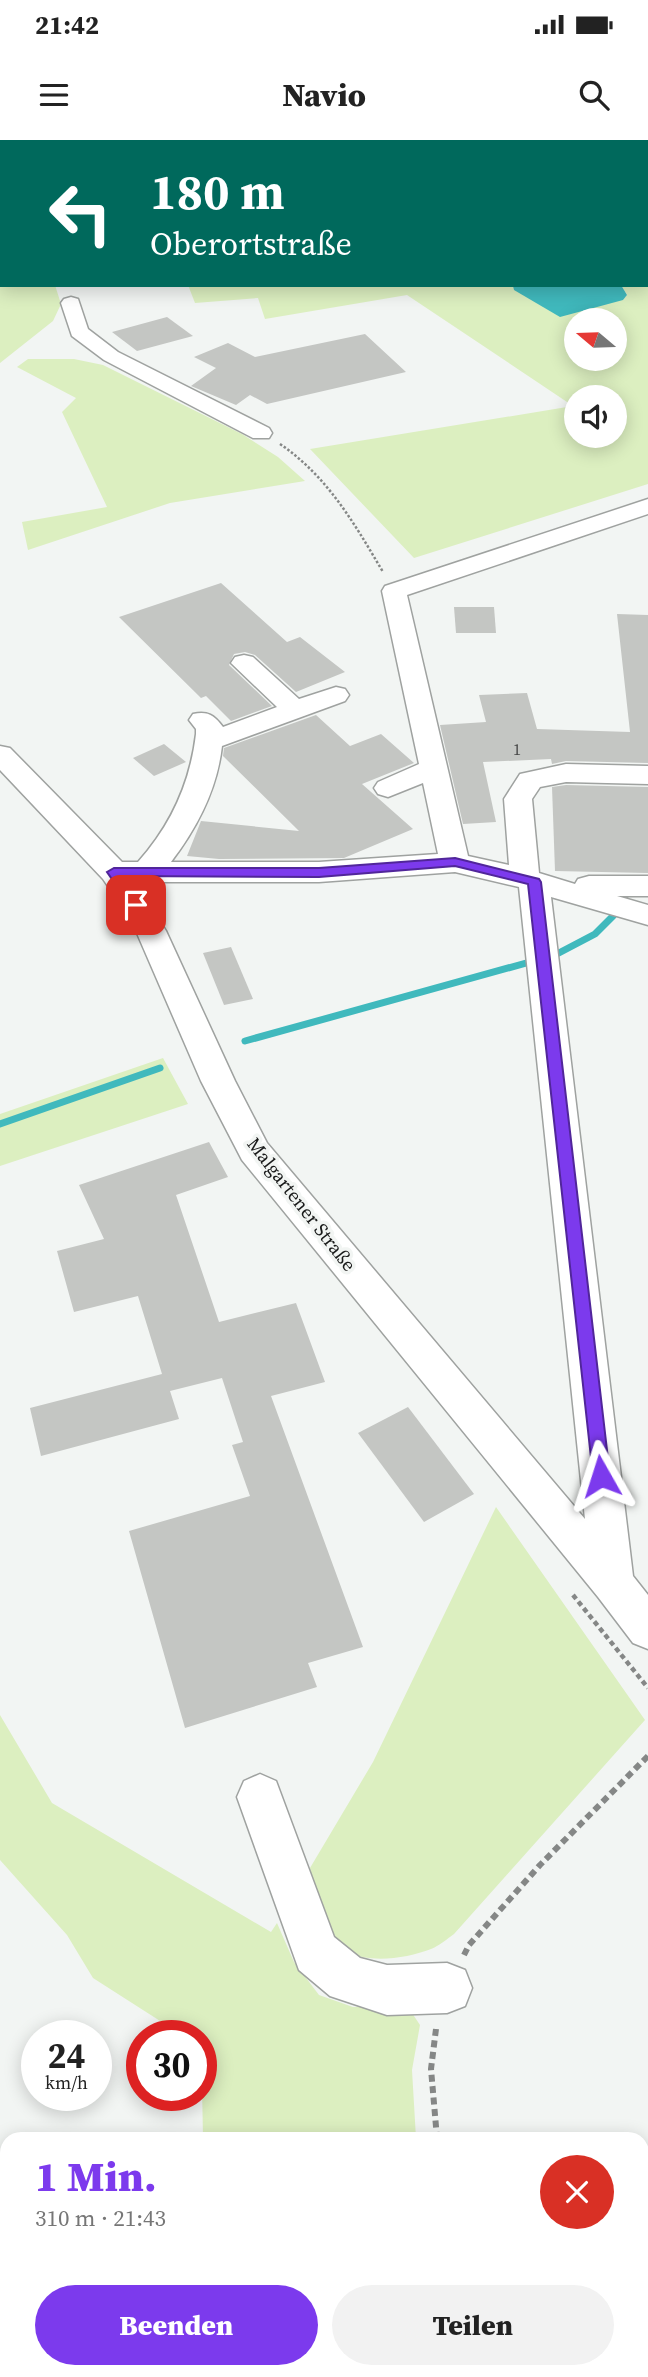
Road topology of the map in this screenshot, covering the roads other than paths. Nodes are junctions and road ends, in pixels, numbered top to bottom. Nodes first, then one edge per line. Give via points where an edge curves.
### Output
1 (71, 303) dead end
2 (261, 433) road end
3 (648, 506) edge
4 (244, 663) dead end
5 (336, 695) dead end
6 (295, 710) junction
7 (0, 754) edge
8 (434, 768) junction
9 (648, 775) edge
10 (13, 787) edge
11 (387, 788) dead end
12 (455, 862) junction
13 (130, 872) junction
14 (540, 883) junction
15 (648, 886) edge
16 (648, 915) edge
17 (544, 958) joint
18 (613, 1583) junction
19 (648, 1629) edge
20 (260, 1797) dead end
21 (447, 1988) road end

1 - 2 street via 79,332 111,356
3 - 8 street via 394,591
4 - 6 street
5 - 6 street
6 - 13 street via 206,730 200,784 186,820 167,850
7 - 10 street, Malgartener Straße
8 - 11 street
8 - 12 street
9 - 14 street via 566,773 530,780 518,799
10 - 13 street, Malgartener Straße
12 - 13 street via 319,872
12 - 14 street
13 - 18 street, Malgartener Straße via 151,931 254,1150
14 - 15 street
14 - 16 street
14 - 17 street
17 - 18 street
18 - 19 street, Malgartener Straße
20 - 21 street via 316,1953 347,1979 387,1990

